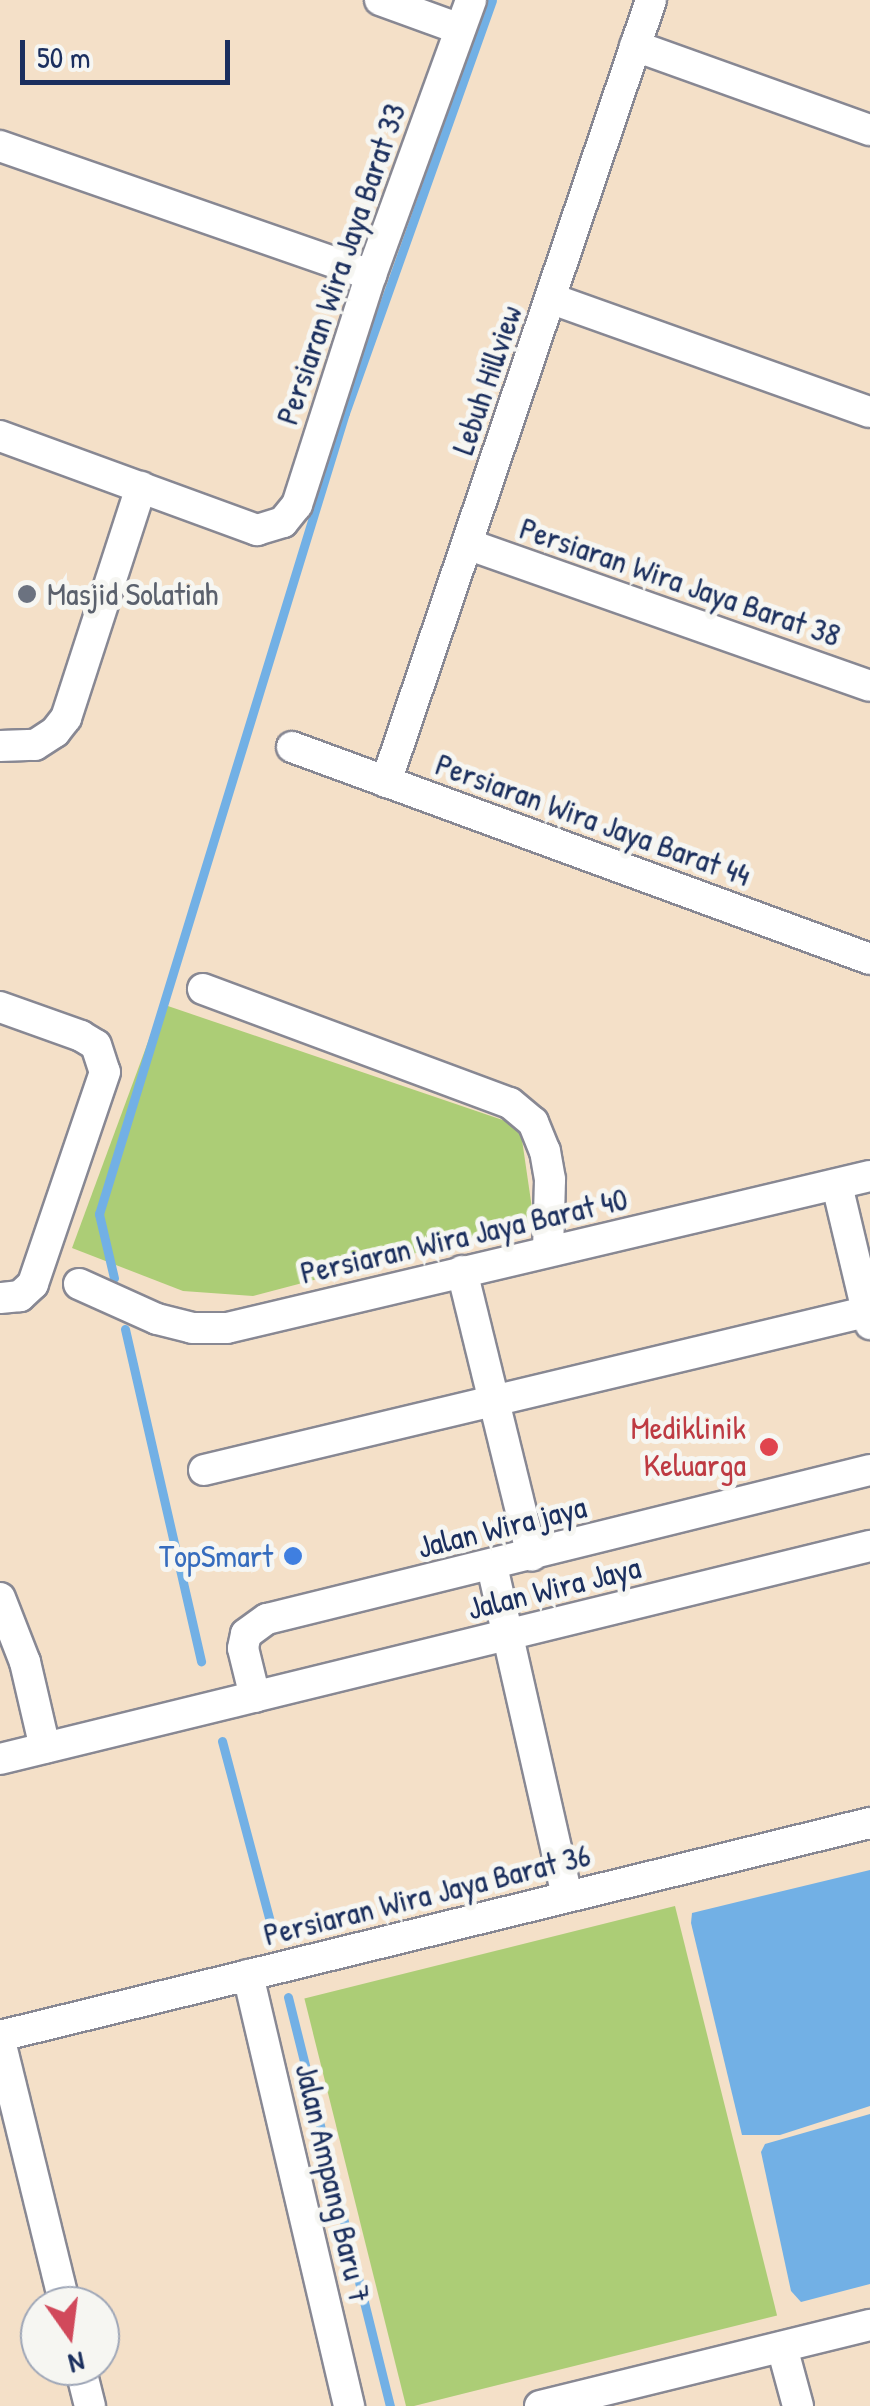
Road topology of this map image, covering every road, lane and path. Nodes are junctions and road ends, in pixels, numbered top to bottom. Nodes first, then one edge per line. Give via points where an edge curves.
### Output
1 (380, 0) edge
2 (471, 0) edge
3 (650, 0) edge
4 (460, 29) junction
5 (634, 46) junction
6 (870, 130) edge
7 (0, 146) edge
8 (371, 275) junction
9 (552, 299) junction
10 (870, 412) edge
11 (0, 436) edge
12 (141, 488) junction
13 (467, 544) junction
14 (870, 686) edge
15 (0, 746) edge
16 (292, 747) dead end
17 (386, 782) junction
18 (870, 959) edge
19 (203, 989) dead end
20 (0, 1007) edge
21 (870, 1176) edge
22 (837, 1184) junction
23 (548, 1251) junction
24 (462, 1271) junction
25 (79, 1284) dead end
26 (0, 1298) edge
27 (869, 1315) edge
28 (494, 1400) junction
29 (204, 1470) dead end
30 (870, 1470) edge
31 (870, 1546) edge
32 (532, 1556) junction
33 (492, 1566) junction
34 (0, 1598) edge
35 (509, 1635) junction
36 (255, 1697) junction
37 (45, 1748) junction
38 (0, 1759) edge
39 (870, 1823) edge
40 (567, 1897) junction
41 (248, 1975) junction
42 (0, 2038) edge
43 (60, 2286) edge
44 (870, 2326) edge
45 (782, 2347) junction
46 (349, 2406) edge
47 (540, 2406) edge
48 (798, 2406) edge

1 - 4 street
2 - 4 street, Persiaran Wira Jaya Barat 33
3 - 5 street, Lebuh Hillview
4 - 8 street, Persiaran Wira Jaya Barat 33
5 - 6 street
5 - 9 street, Lebuh Hillview
7 - 8 street
8 - 12 street, Persiaran Wira Jaya Barat 33 via 296,505 283,522 258,530
9 - 10 street
9 - 13 street, Lebuh Hillview
11 - 12 street
12 - 15 street via 66,718 35,745
13 - 14 street, Persiaran Wira Jaya Barat 38
13 - 17 street, Lebuh Hillview
16 - 17 street, Persiaran Wira Jaya Barat 44
17 - 18 street, Persiaran Wira Jaya Barat 44
19 - 23 street via 510,1104 533,1122 545,1150
20 - 26 street via 96,1045 104,1072 33,1284 20,1296
21 - 22 street, Persiaran Wira Jaya Barat 40
22 - 23 street, Persiaran Wira Jaya Barat 40
22 - 27 street
23 - 24 street, Persiaran Wira Jaya Barat 40
24 - 25 street, Persiaran Wira Jaya Barat 40 via 227,1328 157,1320
24 - 28 street
27 - 28 street
28 - 29 street
28 - 32 street
30 - 32 street, Jalan Wira jaya
31 - 35 street, Jalan Wira Jaya
32 - 33 street, Jalan Wira jaya
33 - 35 street
33 - 36 street, Jalan Wira jaya via 267,1619 246,1634
34 - 37 street via 25,1662
35 - 36 street, Jalan Wira Jaya
35 - 40 street
36 - 37 street, Jalan Wira Jaya
37 - 38 street, Jalan Wira Jaya
39 - 40 street, Persiaran Wira Jaya Barat 36
40 - 41 street, Persiaran Wira Jaya Barat 36
41 - 42 street, Persiaran Wira Jaya Barat 36
41 - 46 street, Jalan Ampang Baru 7
42 - 43 street
44 - 45 street
45 - 47 street
45 - 48 street

